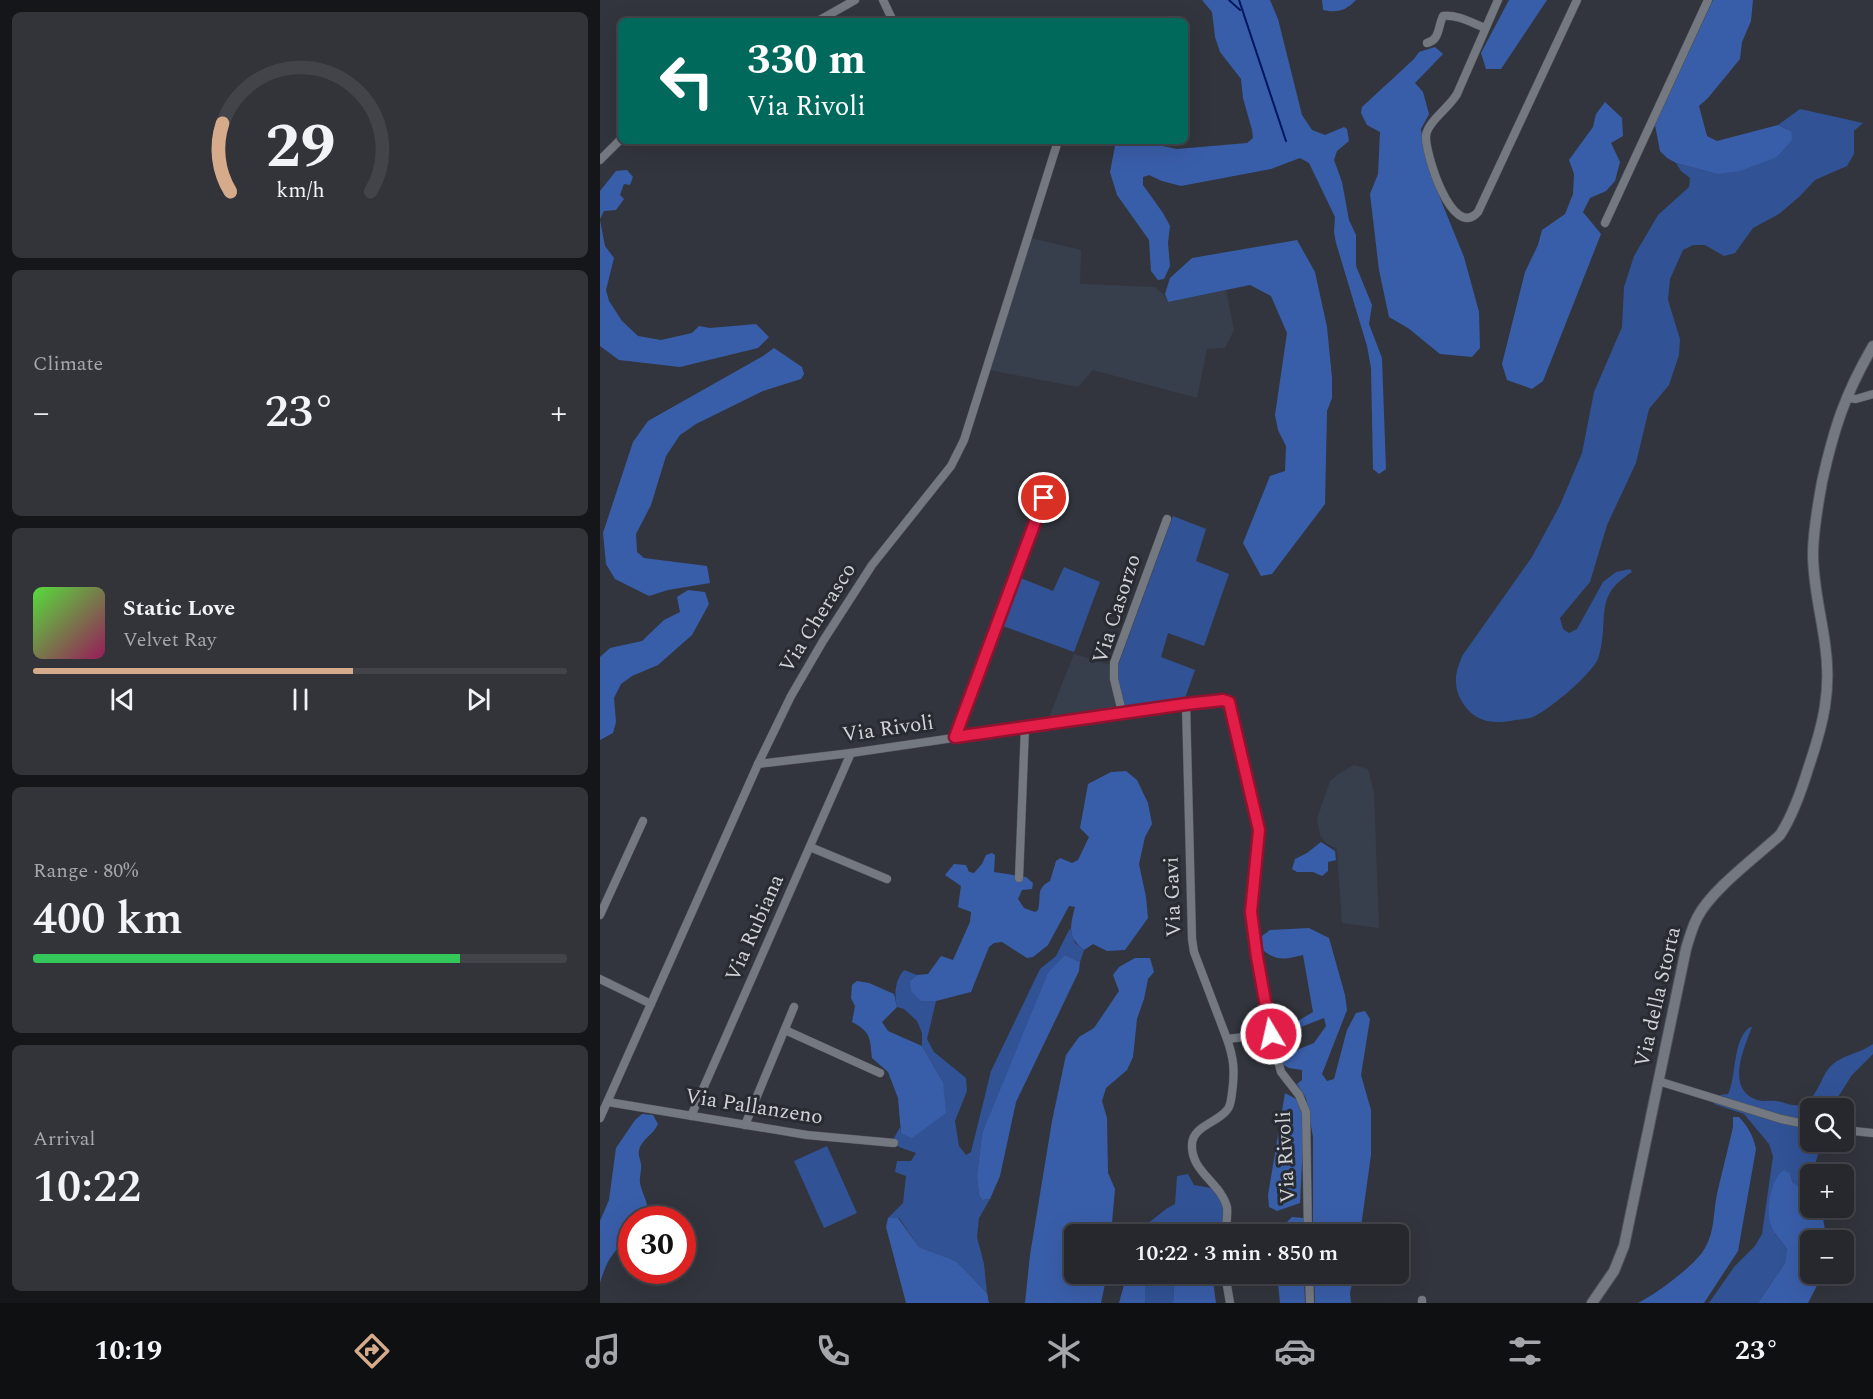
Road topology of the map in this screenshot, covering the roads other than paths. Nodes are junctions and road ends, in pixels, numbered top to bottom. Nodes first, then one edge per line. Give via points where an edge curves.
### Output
1 (855, 0) edge
2 (883, 0) edge
3 (1498, 0) edge
4 (1577, 0) edge
5 (1708, 0) edge
6 (823, 18) edge
7 (892, 18) edge
8 (1485, 28) junction
9 (1427, 43) dead end
10 (618, 142) edge
11 (1058, 144) edge
12 (600, 160) edge
13 (1605, 223) dead end
14 (1873, 346) edge
15 (1873, 394) edge
16 (1846, 398) junction
17 (1050, 482) dead end
18 (1167, 519) dead end
19 (1186, 704) junction
20 (1122, 712) junction
21 (1025, 726) junction
22 (955, 737) junction
23 (851, 753) junction
24 (758, 764) junction
25 (643, 821) dead end
26 (810, 847) junction
27 (1019, 878) dead end
28 (887, 879) dead end
29 (600, 915) edge
30 (600, 979) edge
31 (651, 1004) junction
32 (794, 1007) dead end
33 (784, 1030) junction
34 (1271, 1034) junction
35 (1227, 1039) junction
36 (880, 1073) dead end
37 (1658, 1081) junction
38 (608, 1102) junction
39 (692, 1116) junction
40 (600, 1118) edge
41 (1800, 1123) edge
42 (745, 1125) junction
43 (1854, 1131) edge
44 (1873, 1133) edge
45 (894, 1143) dead end
46 (1226, 1224) edge
47 (1308, 1224) edge
48 (1227, 1284) edge
49 (1309, 1284) edge
50 (1230, 1303) edge
51 (1310, 1303) edge
52 (1592, 1303) edge

1 - 6 street
2 - 7 street
3 - 8 street
4 - 8 street via 1478,212 1468,218 1455,211 1443,196 1426,135 1457,94
5 - 13 street
8 - 9 street via 1447,15 1441,19 1438,34
10 - 12 street
11 - 24 street, Via Cherasco via 964,440 951,466 872,565 829,632 791,696
14 - 16 main road, Via della Storta
15 - 16 street
16 - 37 main road, Via della Storta via 1831,441 1813,553 1827,664 1824,718 1802,788 1780,835 1719,890 1692,928
17 - 22 street
18 - 20 street, Via Casorzo via 1114,663
19 - 20 street, Via Rivoli
19 - 34 street, Via Rivoli via 1223,700 1229,702 1232,710 1259,830 1251,912
19 - 35 street, Via Gavi via 1192,946
20 - 21 street, Via Rivoli
21 - 22 street, Via Rivoli
21 - 27 street
22 - 23 street, Via Rivoli
23 - 24 street, Via Rivoli
23 - 26 street, Via Rubiana
24 - 31 street, Via Cherasco
25 - 29 street
26 - 28 street
26 - 39 street, Via Rubiana
30 - 31 street
31 - 38 street, Via Cherasco
32 - 33 street
33 - 36 street
33 - 42 street
34 - 35 street
34 - 47 street, Via Rivoli via 1281,1071 1306,1112
35 - 46 street, Via Gavi via 1235,1070 1230,1106 1192,1140 1196,1163 1224,1200
37 - 41 street
37 - 52 main road, Via della Storta via 1624,1246 1614,1271
38 - 39 street, Via Pallanzeno
38 - 40 street, Via Cherasco
39 - 42 street, Via Pallanzeno
42 - 45 street, Via Pallanzeno
43 - 44 street
48 - 50 street
49 - 51 street

